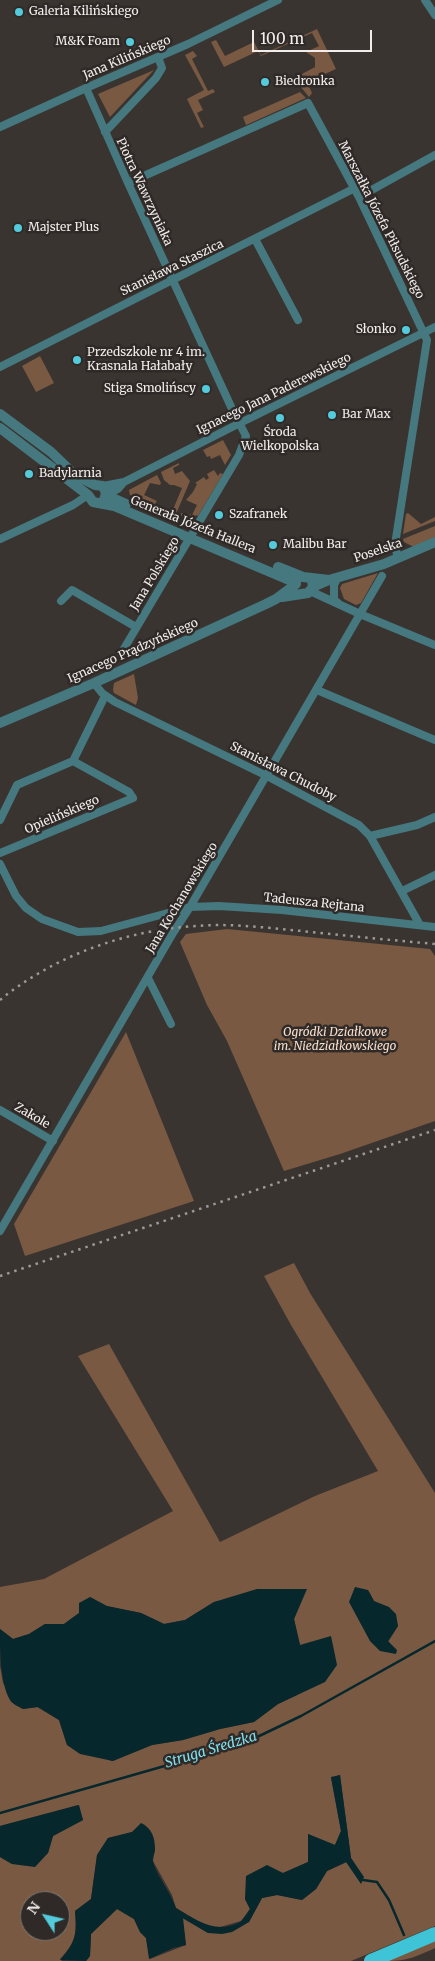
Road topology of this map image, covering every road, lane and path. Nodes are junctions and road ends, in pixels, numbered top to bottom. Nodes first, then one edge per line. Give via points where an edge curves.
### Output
1 (270, 0) edge
2 (278, 0) edge
3 (425, 0) edge
4 (262, 7) junction
5 (435, 15) edge
6 (158, 57) junction
7 (86, 88) junction
8 (0, 128) edge
9 (105, 132) junction
10 (435, 155) edge
11 (128, 183) junction
12 (354, 188) junction
13 (359, 197) junction
14 (255, 239) junction
15 (172, 280) junction
16 (298, 320) dead end
17 (435, 327) edge
18 (425, 332) junction
19 (0, 367) edge
20 (0, 414) edge
21 (240, 423) junction
22 (0, 428) edge
23 (124, 482) junction
24 (97, 494) junction
25 (123, 503) junction
26 (191, 535) junction
27 (0, 539) edge
28 (435, 542) edge
29 (398, 558) junction
30 (276, 573) junction
31 (382, 576) dead end
32 (334, 578) junction
33 (304, 585) junction
34 (276, 599) junction
35 (61, 601) dead end
36 (340, 604) junction
37 (360, 614) junction
38 (136, 627) junction
39 (435, 645) edge
40 (119, 657) dead end
41 (94, 683) junction
42 (317, 690) junction
43 (105, 696) junction
44 (0, 723) edge
45 (435, 740) edge
46 (73, 761) junction
47 (267, 776) junction
48 (435, 817) edge
49 (0, 820) edge
50 (370, 836) junction
51 (0, 853) edge
52 (0, 864) edge
53 (435, 875) edge
54 (402, 891) junction
55 (190, 907) junction
56 (420, 925) junction
57 (435, 927) edge
58 (148, 978) junction
59 (171, 1024) dead end
60 (0, 1110) edge
61 (53, 1141) junction
62 (0, 1231) edge
63 (435, 1934) edge
64 (371, 1961) edge

1 - 4 street, Jana Kilińskiego
2 - 4 street, Jana Kilińskiego
3 - 5 street
4 - 6 street, Jana Kilińskiego
6 - 7 street, Jana Kilińskiego
6 - 9 street, Piotra Wawrzyniaka via 162,68 156,78
7 - 8 street, Jana Kilińskiego
7 - 9 street, Piotra Wawrzyniaka
9 - 11 street, Piotra Wawrzyniaka
10 - 13 street
11 - 12 street, Marszałka Józefa Piłsudskiego via 308,103
11 - 15 street, Piotra Wawrzyniaka
12 - 13 street, Marszałka Józefa Piłsudskiego
12 - 14 street, Stanisława Staszica
13 - 18 street, Marszałka Józefa Piłsudskiego
14 - 15 street, Stanisława Staszica
14 - 16 street
15 - 19 street, Stanisława Staszica
15 - 21 street, Piotra Wawrzyniaka
17 - 18 street, Ignacego Jana Paderewskiego
18 - 21 street, Ignacego Jana Paderewskiego
18 - 29 street, Marszałka Józefa Piłsudskiego via 427,340 396,538
20 - 24 street, Generała Józefa Hallera via 51,452
21 - 23 street, Ignacego Jana Paderewskiego
21 - 26 street, Jana Polskiego via 246,436 239,455
22 - 24 street, Generała Józefa Hallera
23 - 24 street, Ignacego Jana Paderewskiego via 118,489
23 - 25 street, Generała Józefa Hallera via 120,496
24 - 25 street, Generała Józefa Hallera
24 - 26 street, Generała Józefa Hallera via 120,508
24 - 27 street, Ignacego Jana Paderewskiego
25 - 26 street, Generała Józefa Hallera
26 - 30 street, Generała Józefa Hallera
26 - 33 street, Generała Józefa Hallera
26 - 38 street, Jana Polskiego
28 - 29 street, Poselska
29 - 32 street, Poselska
30 - 33 street, Generała Józefa Hallera
30 - 34 street via 280,578
31 - 37 street, Jana Kochanowskiego
32 - 33 street, Poselska
32 - 36 street via 334,600
33 - 34 street, Ignacego Prądzyńskiego
33 - 36 street, Generała Józefa Hallera
34 - 41 street, Ignacego Prądzyńskiego
35 - 38 street via 72,590
36 - 37 street, Generała Józefa Hallera
37 - 39 street, Generała Józefa Hallera
37 - 42 street, Jana Kochanowskiego
38 - 40 street, Jana Polskiego
41 - 43 street, Stanisława Chudoby
41 - 44 street, Ignacego Prądzyńskiego
42 - 45 street
42 - 47 street, Jana Kochanowskiego
43 - 46 street
43 - 47 street, Stanisława Chudoby
46 - 49 street via 17,785
46 - 51 street, Opielińskiego via 129,792 133,798
47 - 50 street, Stanisława Chudoby via 359,825
47 - 55 street, Jana Kochanowskiego
48 - 50 street via 417,825
50 - 54 street, Stanisława Chudoby
52 - 55 street, Tadeusza Rejtana via 16,896 26,908 42,919 78,932 101,931
53 - 54 street
54 - 56 street, Stanisława Chudoby
55 - 56 street, Tadeusza Rejtana via 282,910
55 - 58 street, Jana Kochanowskiego
56 - 57 street, Tadeusza Rejtana
58 - 59 street
58 - 61 street, Jana Kochanowskiego
60 - 61 street, Zakole
61 - 62 street, Jana Kochanowskiego
63 - 64 highway

